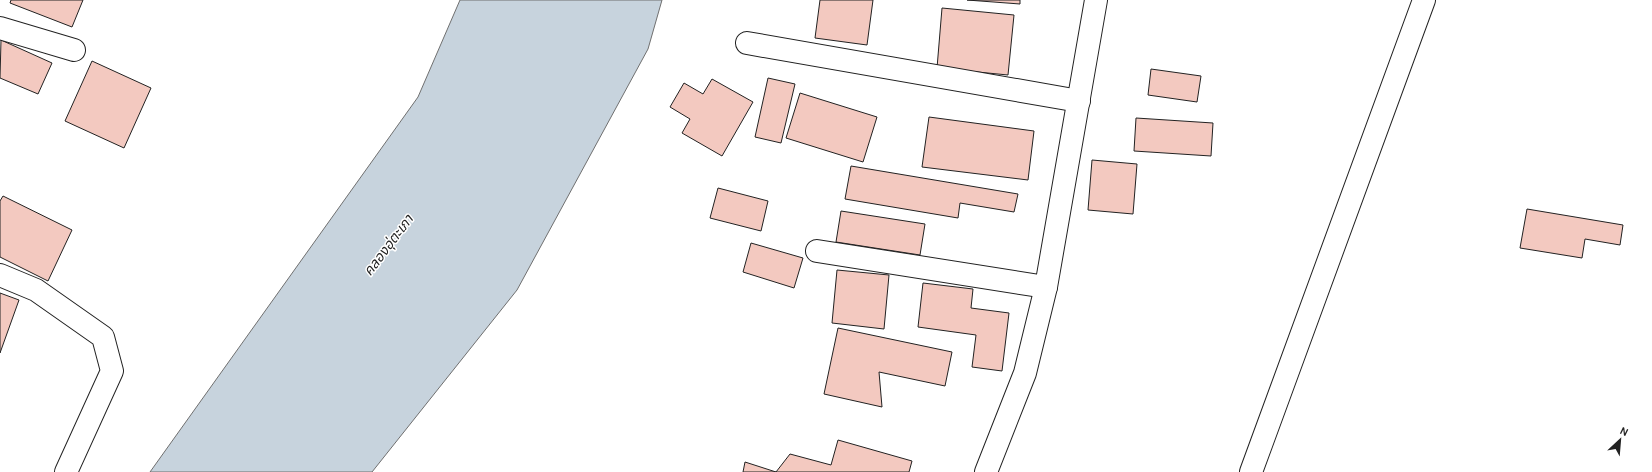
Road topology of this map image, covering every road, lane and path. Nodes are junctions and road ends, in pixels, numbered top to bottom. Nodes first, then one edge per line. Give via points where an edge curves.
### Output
1 (1096, 0) edge
2 (1424, 0) edge
3 (0, 28) edge
4 (747, 43) dead end
5 (74, 50) dead end
6 (1079, 101) junction
7 (817, 251) dead end
8 (0, 275) edge
9 (1046, 287) junction
10 (66, 472) edge
11 (986, 472) edge
12 (1251, 472) edge

1 - 6 street
2 - 12 street
3 - 5 street
4 - 6 street
6 - 9 street
7 - 9 street
8 - 10 street via 36,290 103,336 112,371
9 - 11 street via 1025,373

